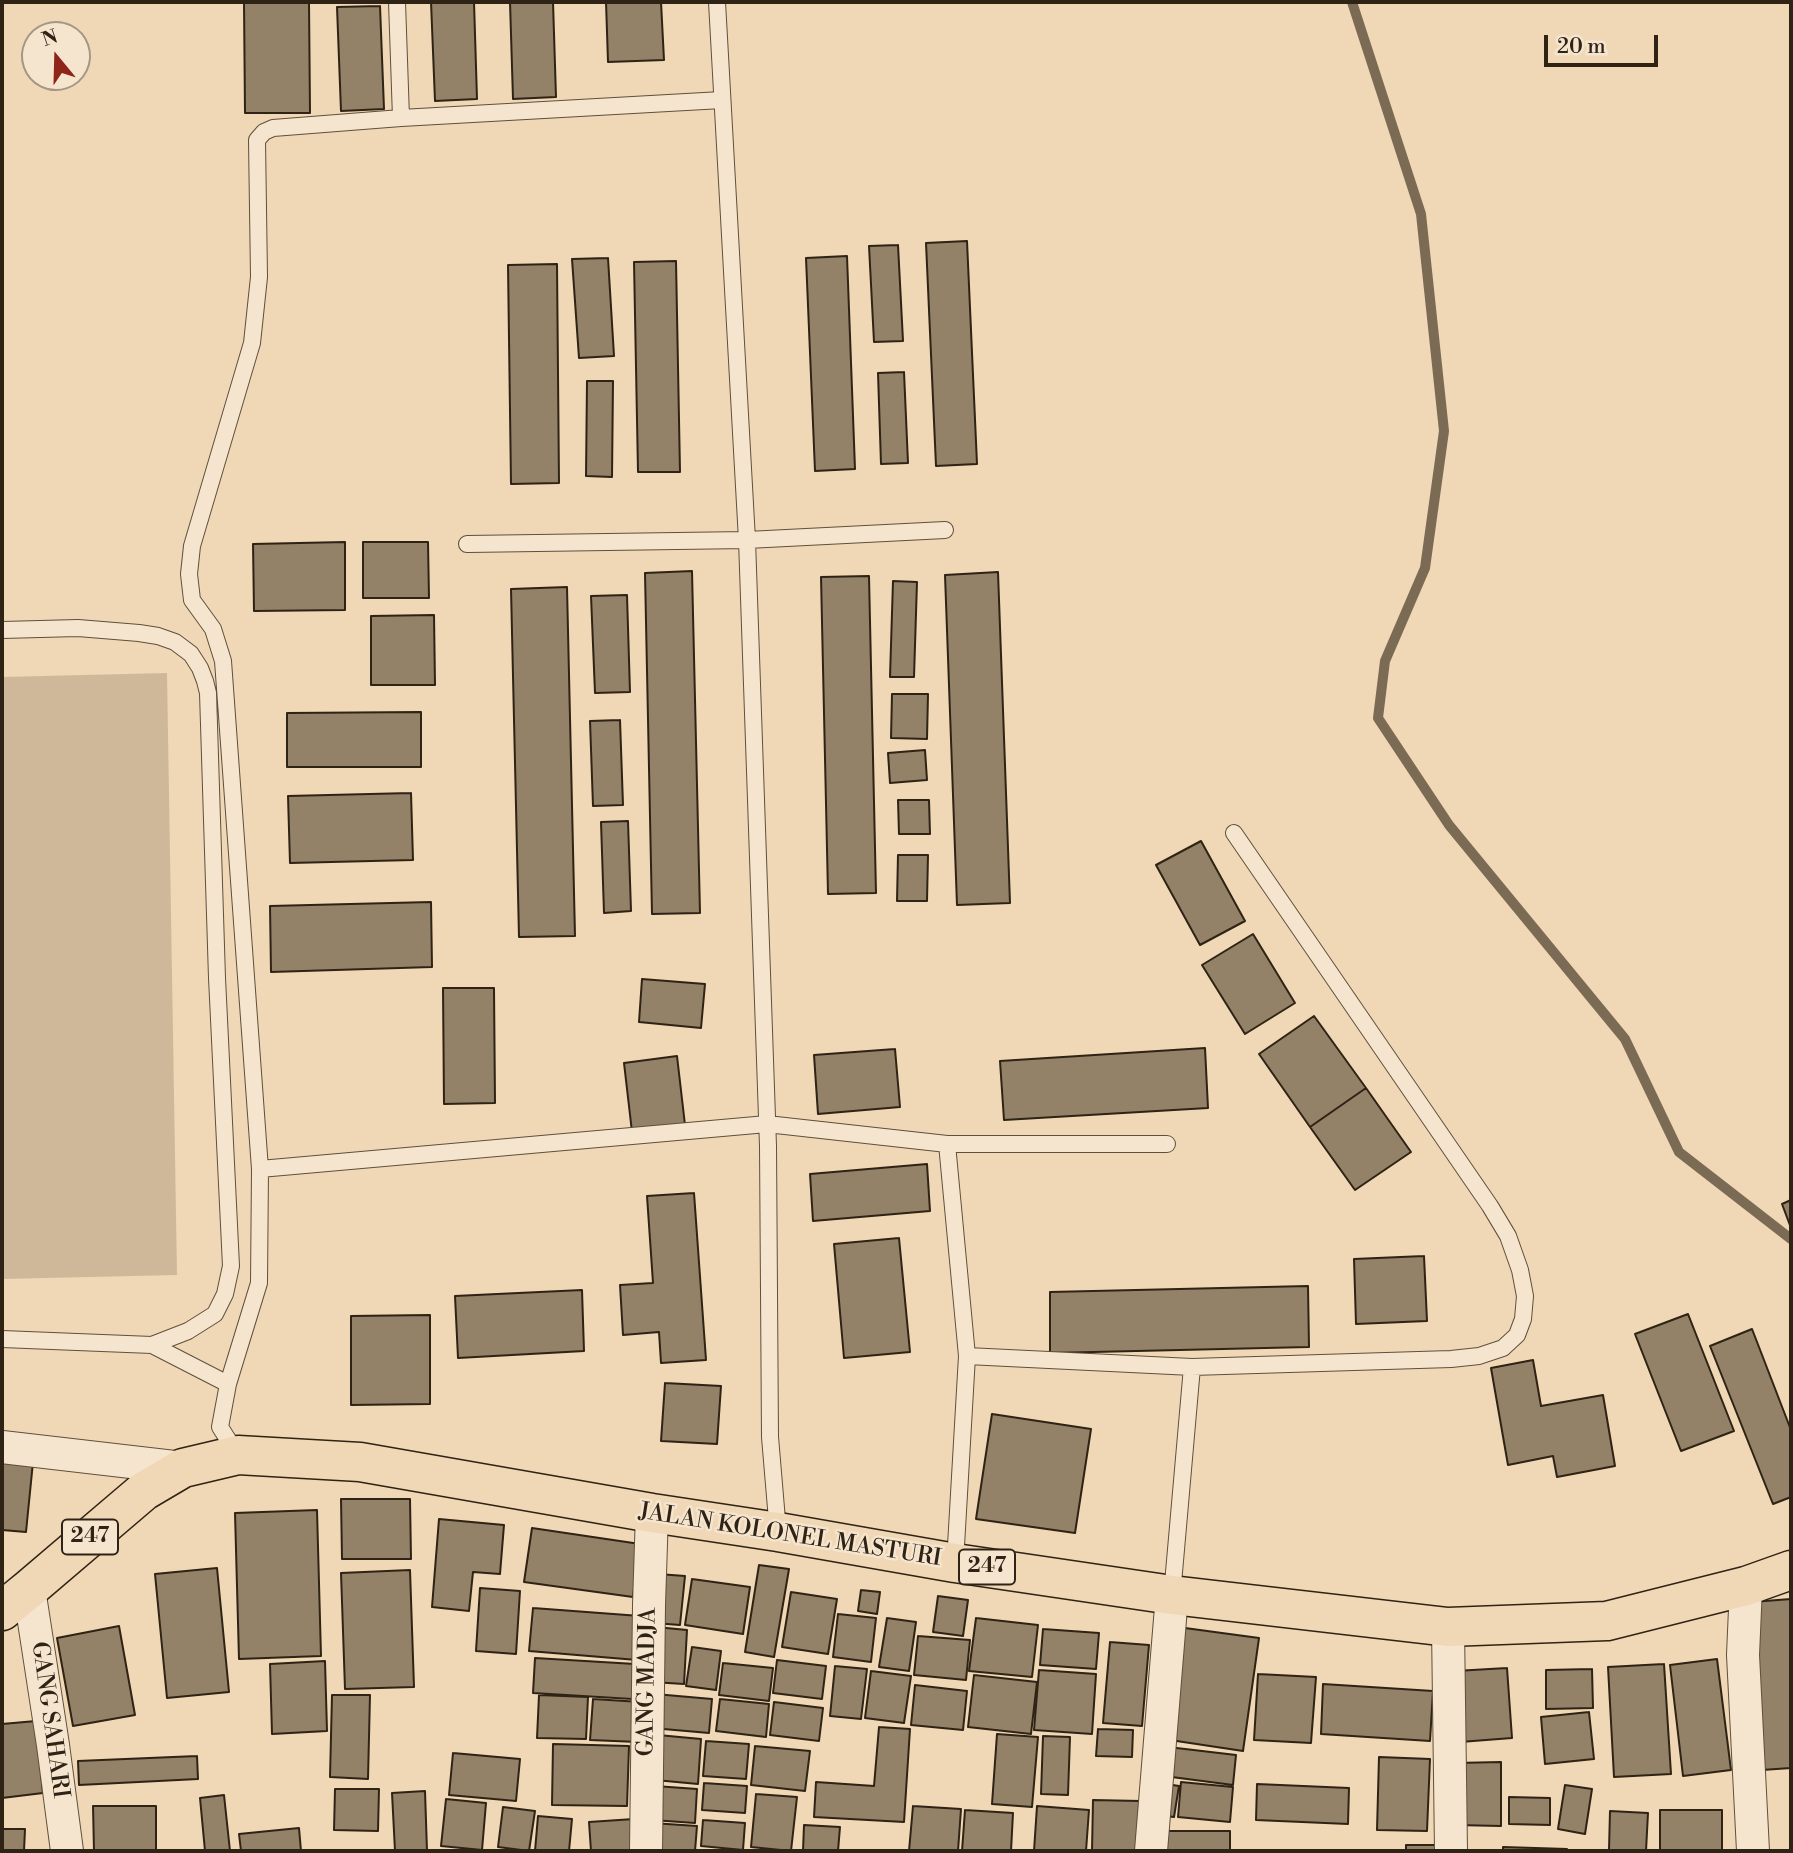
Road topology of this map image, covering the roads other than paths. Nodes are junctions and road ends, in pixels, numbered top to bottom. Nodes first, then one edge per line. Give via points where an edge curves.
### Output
1 (397, 2) edge
2 (717, 2) edge
3 (722, 100) junction
4 (401, 118) junction
5 (945, 530) dead end
6 (747, 540) junction
7 (467, 544) dead end
8 (2, 630) edge
9 (1234, 833) dead end
10 (767, 1124) junction
11 (947, 1144) junction
12 (1167, 1144) dead end
13 (260, 1169) junction
14 (2, 1339) edge
15 (152, 1345) junction
16 (967, 1356) junction
17 (1192, 1367) junction
18 (228, 1384) junction
19 (2, 1447) edge
20 (238, 1455) junction
21 (183, 1468) junction
22 (652, 1513) junction
23 (778, 1532) junction
24 (955, 1563) junction
25 (1791, 1570) edge
26 (1746, 1586) junction
27 (1172, 1595) junction
28 (12, 1601) edge
29 (1448, 1627) junction
30 (67, 1851) edge
31 (646, 1851) edge
32 (1151, 1851) edge
33 (1451, 1851) edge
34 (1753, 1851) edge

1 - 4 lane
2 - 3 lane
3 - 4 lane
3 - 6 lane
4 - 13 lane via 273,128 257,140 259,277 252,343 192,546 188,574 192,600 213,629 223,661
5 - 6 lane
6 - 7 lane
6 - 10 lane
8 - 15 lane via 78,628 158,636 191,654 208,693 231,1266 215,1314
9 - 17 lane via 1490,1206 1508,1236 1525,1296 1517,1335 1503,1348 1479,1356
10 - 11 lane
10 - 13 lane
10 - 23 lane via 770,1437
11 - 12 lane
11 - 16 lane
13 - 18 lane via 259,1283
14 - 15 lane
15 - 18 lane
16 - 17 lane
16 - 24 lane
17 - 27 lane
18 - 20 lane via 220,1427
19 - 21 street
20 - 21 main road, JALAN KOLONEL MASTURI / 247
20 - 22 main road, JALAN KOLONEL MASTURI / 247 via 360,1462
21 - 28 main road, JALAN KOLONEL MASTURI / 247 via 144,1491
22 - 23 main road, JALAN KOLONEL MASTURI / 247
22 - 31 street, GANG MADJA
23 - 24 main road, JALAN KOLONEL MASTURI / 247
24 - 27 main road, JALAN KOLONEL MASTURI / 247
25 - 26 main road, JALAN KOLONEL MASTURI / 247
26 - 29 main road, JALAN KOLONEL MASTURI / 247 via 1606,1621
26 - 34 street via 1743,1655
27 - 29 main road, JALAN KOLONEL MASTURI / 247
27 - 32 street
28 - 30 street, GANG SAHARI via 53,1745
29 - 33 street

